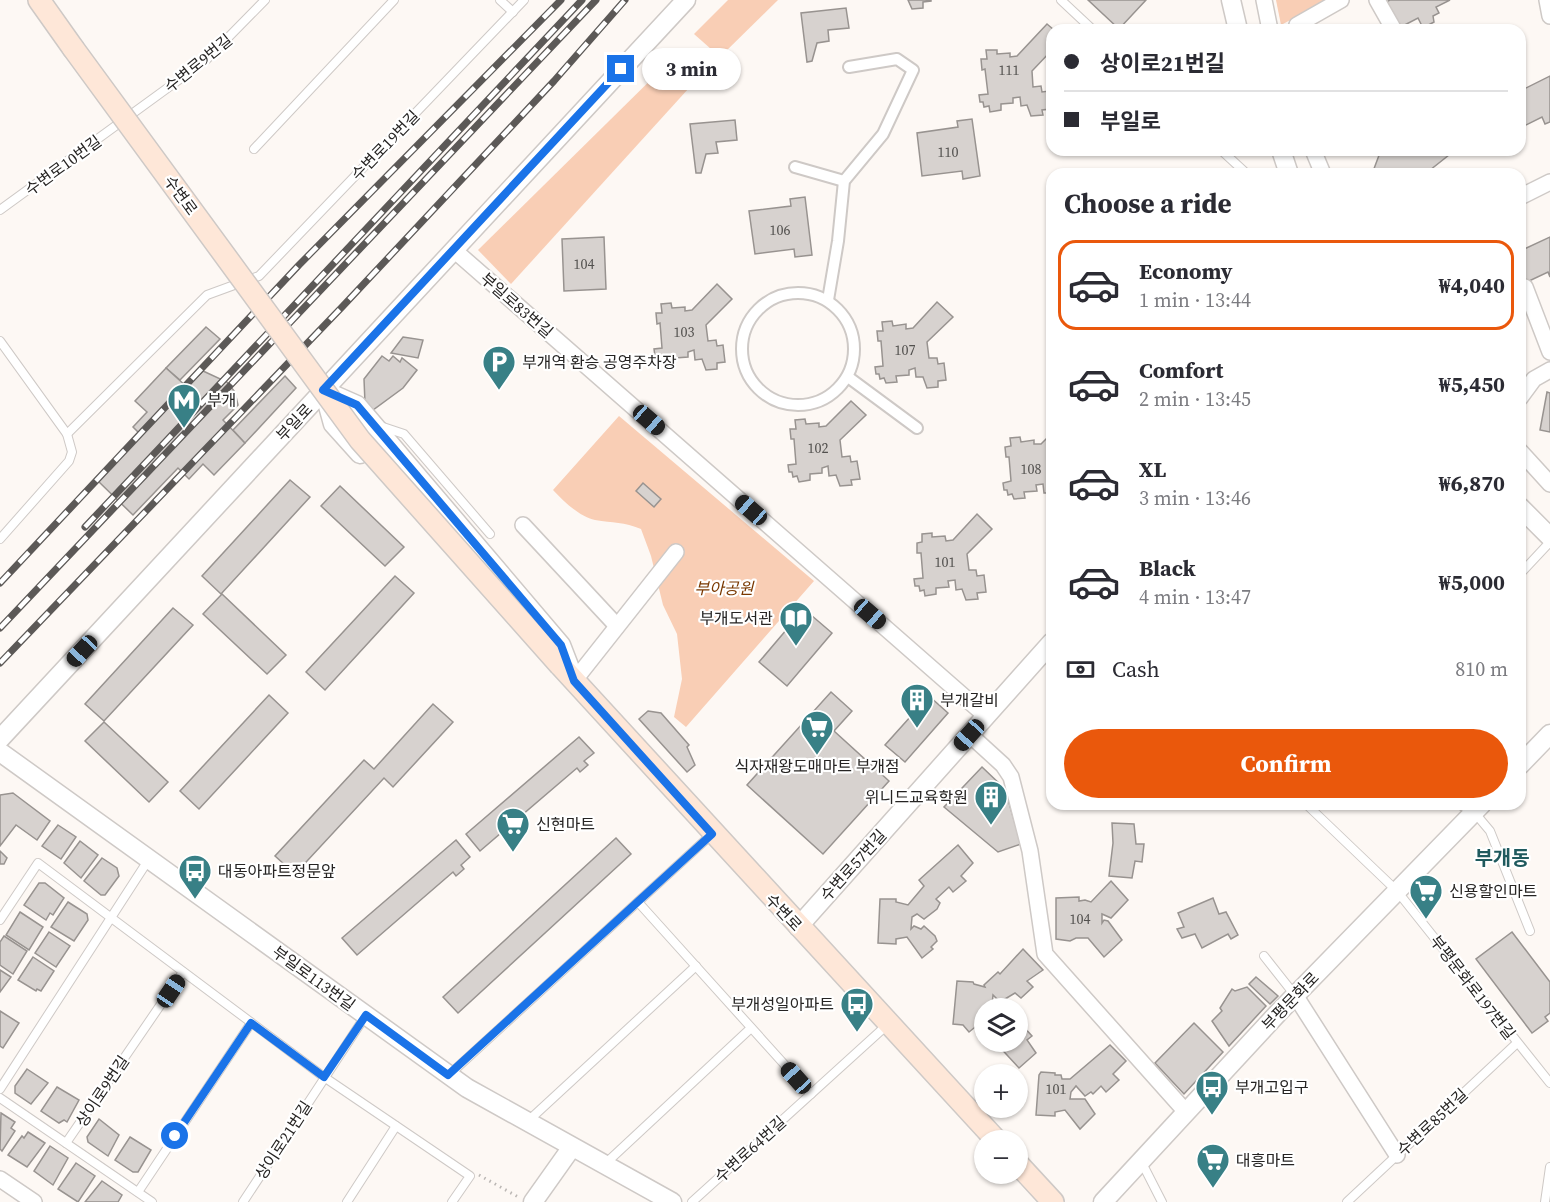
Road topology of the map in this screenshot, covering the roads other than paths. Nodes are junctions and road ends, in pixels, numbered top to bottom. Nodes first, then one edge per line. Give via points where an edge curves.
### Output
1 (39, 0) edge
2 (265, 0) edge
3 (394, 0) edge
4 (500, 0) edge
5 (524, 0) edge
6 (686, 0) edge
7 (1061, 0) edge
8 (1231, 0) edge
9 (1264, 0) edge
10 (1341, 0) edge
11 (1377, 0) edge
12 (1547, 0) edge
13 (513, 12) junction
14 (1550, 16) edge
15 (1087, 24) edge
16 (1237, 24) edge
17 (1269, 24) edge
18 (1299, 24) edge
19 (1391, 24) edge
20 (849, 67) dead end
21 (125, 119) joint
22 (254, 149) dead end
23 (1228, 156) edge
24 (795, 167) dead end
25 (1240, 168) edge
26 (843, 181) junction
27 (1550, 182) edge
28 (1526, 194) edge
29 (0, 210) edge
30 (454, 250) junction
31 (1526, 290) edge
32 (828, 300) junction
33 (0, 341) edge
34 (1550, 352) edge
35 (1550, 370) edge
36 (848, 377) junction
37 (323, 390) junction
38 (1526, 390) edge
39 (374, 424) junction
40 (917, 428) dead end
41 (66, 434) junction
42 (1526, 458) edge
43 (1550, 484) edge
44 (1526, 513) edge
45 (523, 525) dead end
46 (490, 534) dead end
47 (1550, 537) edge
48 (0, 539) edge
49 (1550, 542) edge
50 (676, 552) dead end
51 (1526, 568) edge
52 (617, 626) junction
53 (1046, 649) edge
54 (574, 681) junction
55 (986, 716) junction
56 (1550, 734) edge
57 (969, 735) junction
58 (0, 739) edge
59 (0, 752) edge
60 (1526, 759) edge
61 (1312, 810) edge
62 (1468, 810) edge
63 (1473, 810) edge
64 (712, 834) junction
65 (149, 860) junction
66 (1397, 891) junction
67 (638, 902) junction
68 (111, 918) junction
69 (0, 920) edge
70 (798, 927) junction
71 (1530, 931) dead end
72 (1264, 956) dead end
73 (696, 966) junction
74 (183, 972) junction
75 (1295, 995) junction
76 (366, 1015) junction
77 (251, 1023) junction
78 (888, 1024) junction
79 (751, 1028) junction
80 (1517, 1043) junction
81 (448, 1075) junction
82 (324, 1077) junction
83 (1550, 1083) edge
84 (0, 1089) edge
85 (811, 1094) junction
86 (0, 1098) edge
87 (1186, 1112) junction
88 (527, 1122) junction
89 (396, 1126) junction
90 (987, 1130) edge
91 (66, 1143) junction
92 (572, 1147) junction
93 (1397, 1155) junction
94 (1141, 1161) junction
95 (604, 1165) junction
96 (1550, 1167) edge
97 (1028, 1175) edge
98 (0, 1179) edge
99 (138, 1192) junction
100 (34, 1202) edge
101 (152, 1202) edge
102 (243, 1202) edge
103 (347, 1202) edge
104 (452, 1202) edge
105 (533, 1202) edge
106 (672, 1202) edge
107 (692, 1202) edge
108 (1053, 1202) edge
109 (1103, 1202) edge
110 (1162, 1202) edge
111 (1347, 1202) edge
112 (1545, 1202) edge

1 - 54 main road, 수변로, bridge via 360,440
2 - 21 lane, 수변로9번길 via 206,60
3 - 22 lane
4 - 13 lane
5 - 13 lane, 수변로19번길
6 - 30 street, 부일로
7 - 15 lane
8 - 16 street
9 - 17 street
10 - 18 street
11 - 19 street
12 - 14 street
13 - 41 lane, 수변로19번길 via 259,276 207,295
20 - 26 street via 897,59 913,70 883,134
21 - 29 lane, 수변로10번길
23 - 25 lane
24 - 26 street
26 - 32 street
27 - 28 street
30 - 37 street, 부일로
30 - 55 street, 부일로83번길
31 - 34 street
32 - 36 street via 850,326 855,343
32 - 36 street via 810,293 791,293 765,304 747,326 742,344 743,364 764,395 781,404 819,402
33 - 41 lane
35 - 38 street via 1534,379
36 - 40 street
37 - 39 street, 수변로 via 357,405
37 - 54 street, 수변로 via 333,424 557,674
37 - 58 street, 부일로
39 - 46 lane via 404,434
39 - 54 street, 수변로 via 561,645
41 - 48 lane via 72,452 69,460
42 - 43 street
44 - 47 street
45 - 52 street
49 - 51 lane
50 - 52 street
52 - 54 street
53 - 55 street, 수변로57번길
54 - 64 main road, 수변로
55 - 57 street, 수변로57번길
56 - 60 street
57 - 70 street, 수변로57번길
57 - 87 street via 1011,777 1030,851 1044,954
59 - 65 street, 부일로113번길
61 - 66 lane, 부평문화로197번길
62 - 66 street, 부평문화로
63 - 71 lane via 1490,831
64 - 67 lane
64 - 70 main road, 수변로
65 - 68 lane
65 - 76 street, 부일로113번길
66 - 75 street, 부평문화로
66 - 80 lane, 부평문화로197번길
67 - 73 lane
67 - 81 lane
68 - 69 lane via 38,863
68 - 74 lane
68 - 84 lane
70 - 78 main road, 수변로
72 - 75 lane
73 - 79 lane
73 - 88 lane
74 - 77 lane
74 - 91 lane, 상이로9번길
75 - 87 street, 부평문화로
75 - 93 street
76 - 81 street, 부일로113번길
76 - 82 lane, 상이로21번길
77 - 82 lane
77 - 99 lane
78 - 85 lane, 수변로64번길
78 - 90 main road, 수변로
79 - 85 lane
79 - 95 lane
80 - 83 lane, 부평문화로197번길
80 - 93 lane, 수변로85번길
81 - 88 street, 부일로113번길
82 - 89 lane
82 - 102 lane, 상이로21번길
85 - 107 lane, 수변로64번길
86 - 91 lane, 상이로9번길
87 - 94 street, 부평문화로
88 - 92 street, 부일로113번길
89 - 103 lane
89 - 104 lane via 470,1176
91 - 99 lane
92 - 95 street, 부일로113번길
92 - 105 street
93 - 111 lane, 수변로85번길
94 - 109 street, 부평문화로
94 - 110 lane
95 - 106 street, 부일로113번길
96 - 112 lane
97 - 108 main road
98 - 100 street
99 - 101 lane

